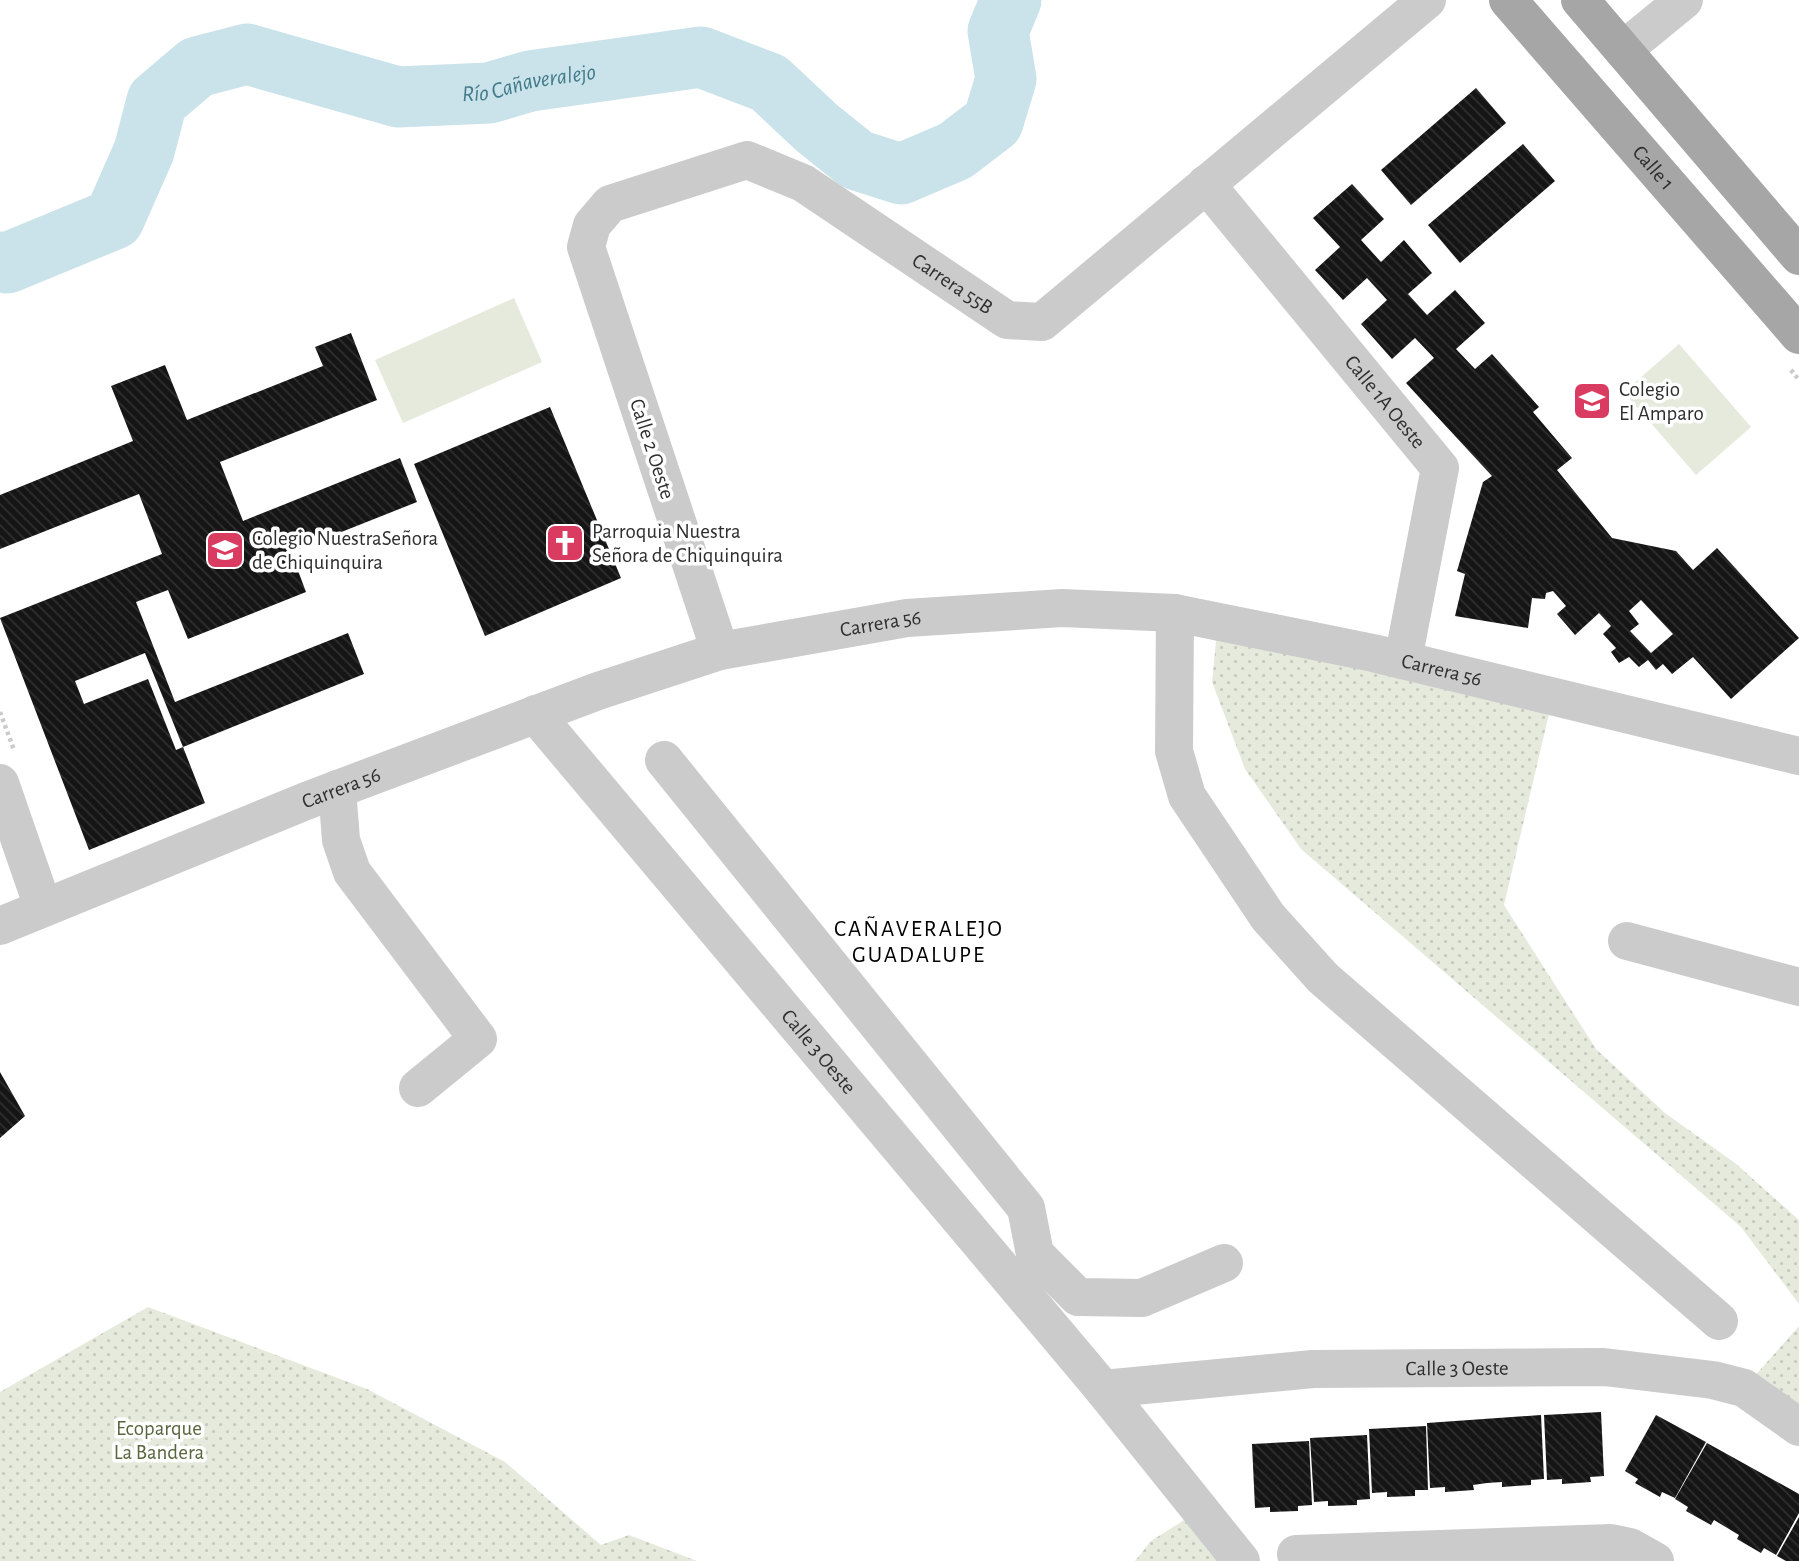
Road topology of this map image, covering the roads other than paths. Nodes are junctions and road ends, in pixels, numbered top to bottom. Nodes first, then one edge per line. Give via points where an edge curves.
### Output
1 (1427, 0) edge
2 (1508, 0) edge
3 (1580, 0) edge
4 (1684, 0) edge
5 (1623, 50) junction
6 (1206, 184) junction
7 (586, 247) joint
8 (1799, 256) edge
9 (1799, 335) edge
10 (1175, 612) junction
11 (720, 651) junction
12 (1403, 660) junction
13 (535, 714) junction
14 (1799, 756) edge
15 (664, 760) dead end
16 (0, 783) edge
17 (337, 789) junction
18 (43, 907) junction
19 (0, 926) edge
20 (1627, 941) dead end
21 (1799, 987) edge
22 (873, 1021) junction
23 (826, 1060) junction
24 (418, 1088) dead end
25 (1224, 1264) dead end
26 (1719, 1321) dead end
27 (1102, 1388) junction
28 (1799, 1427) edge
29 (1296, 1554) dead end
30 (1241, 1561) edge
31 (1655, 1561) edge

1 - 6 street, Carrera 55B
2 - 9 main road, Calle 1
3 - 5 main road
4 - 5 street
5 - 8 main road
6 - 7 street, Carrera 55B via 1042,322 1007,320 803,183 747,160 610,204 593,225
6 - 12 street, Calle 1A Oeste via 1440,468
7 - 11 street, Calle 2 Oeste
10 - 11 street, Carrera 56 via 1062,608 907,618
10 - 12 street, Carrera 56
10 - 26 street via 1174,751 1187,796 1268,917 1323,978
11 - 13 street, Carrera 56
12 - 14 street, Carrera 56
13 - 17 street, Carrera 56
13 - 23 street, Calle 3 Oeste
15 - 22 street
16 - 18 street
17 - 18 street, Carrera 56
17 - 24 street via 341,840 352,872 478,1039
18 - 19 street, Carrera 56
20 - 21 street
22 - 23 street
22 - 25 street via 1026,1208 1035,1254 1078,1297 1142,1298
23 - 27 street, Calle 3 Oeste
27 - 28 street, Calle 3 Oeste via 1313,1369 1604,1367 1744,1388
27 - 30 street, Calle 3 Oeste
29 - 31 street via 1611,1543

